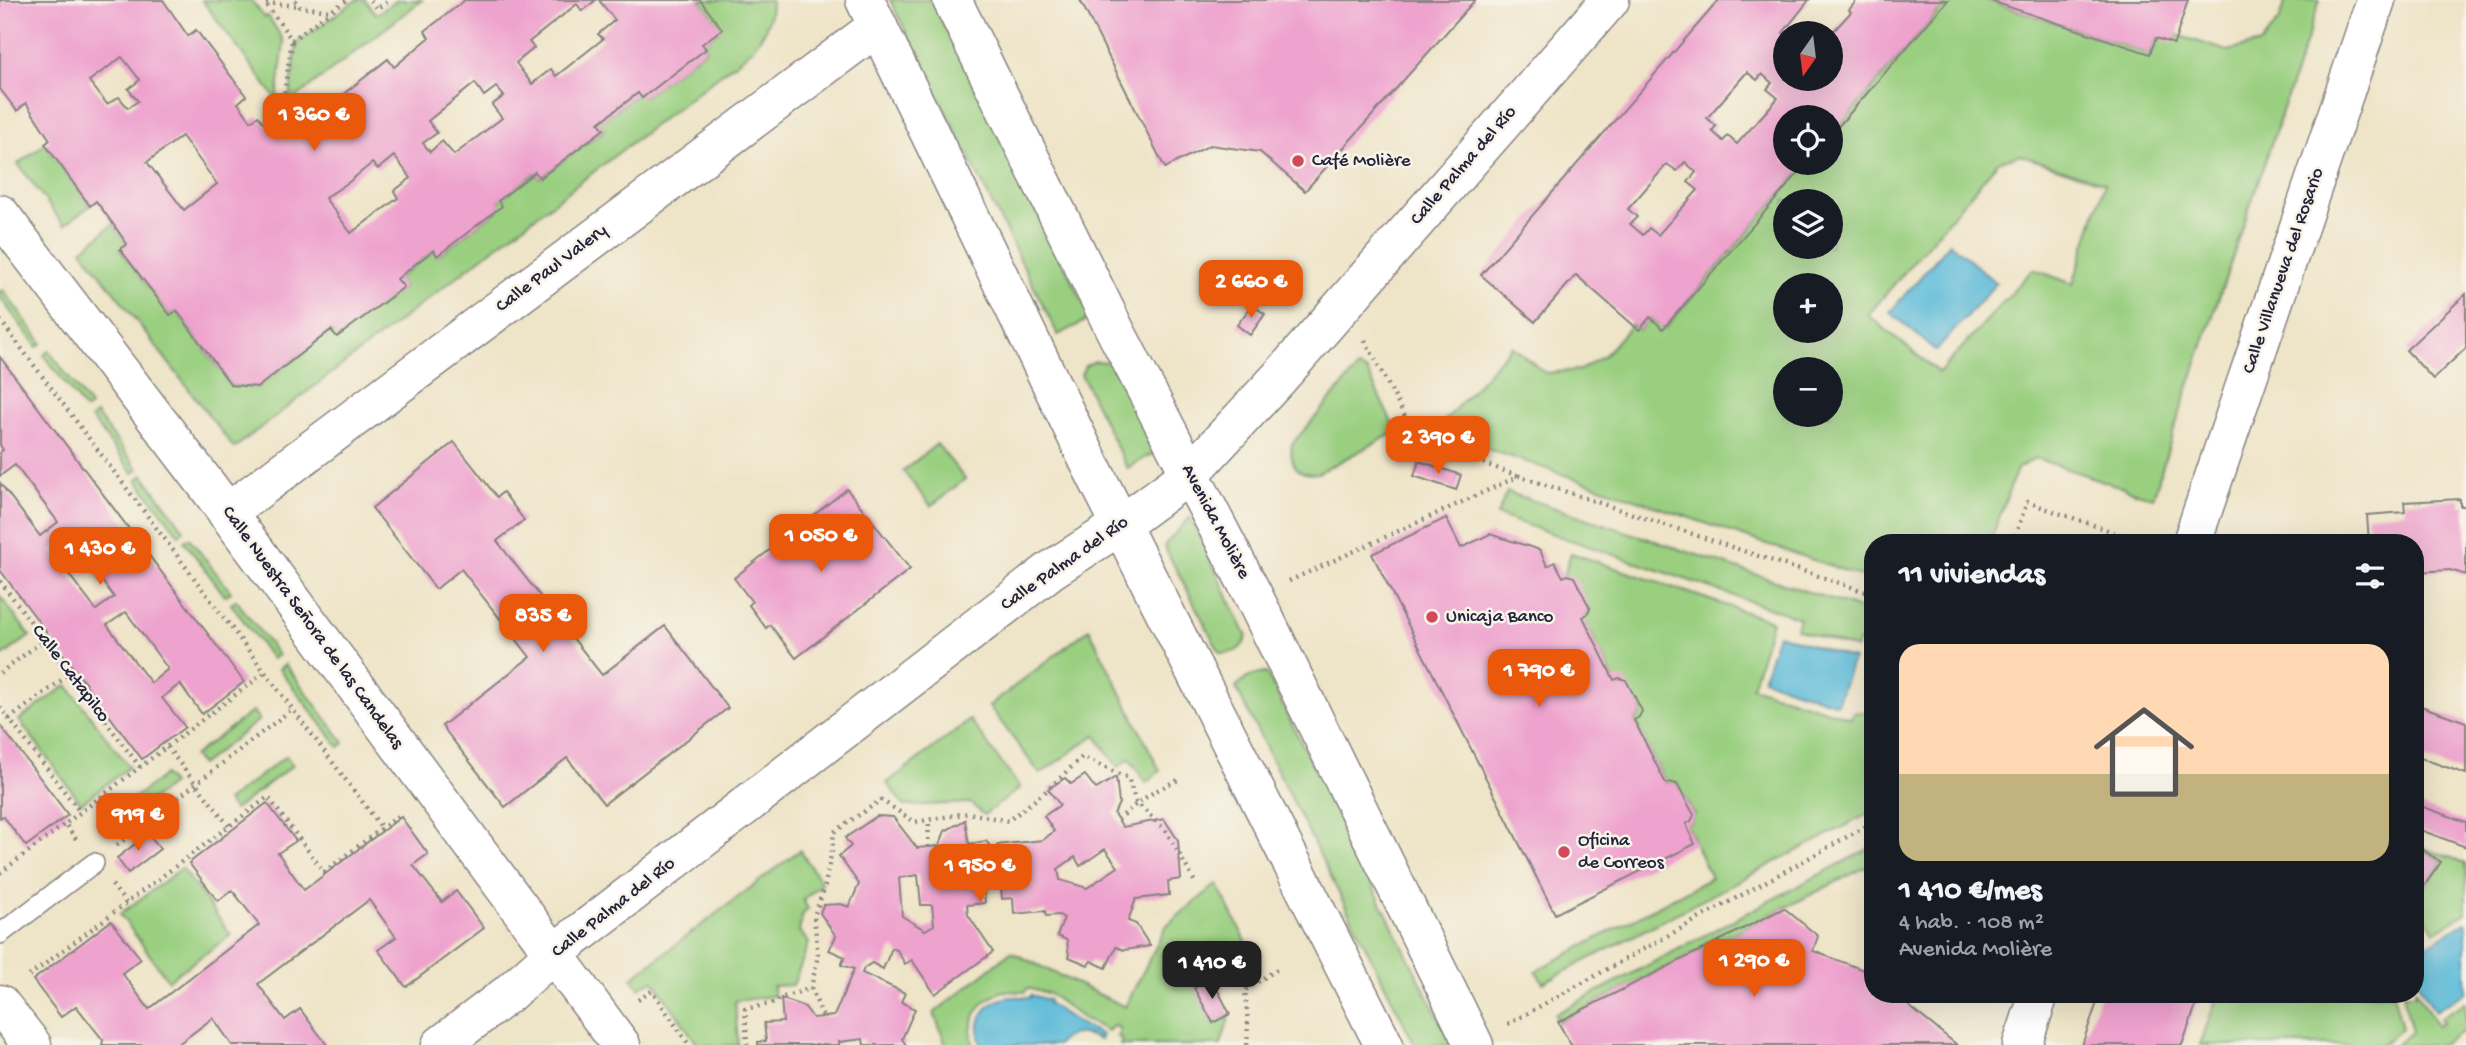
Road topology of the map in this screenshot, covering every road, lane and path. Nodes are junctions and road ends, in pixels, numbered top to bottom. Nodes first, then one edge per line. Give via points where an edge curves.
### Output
1 (295, 0) edge
2 (347, 0) edge
3 (370, 0) edge
4 (390, 0) edge
5 (952, 0) edge
6 (1610, 0) edge
7 (2376, 0) edge
8 (264, 1) edge
9 (300, 7) junction
10 (331, 11) junction
11 (872, 13) edge
12 (292, 40) junction
13 (278, 134) dead end
14 (0, 214) edge
15 (1346, 302) junction
16 (0, 320) edge
17 (1190, 474) junction
18 (1519, 476) junction
19 (227, 513) junction
20 (1121, 525) junction
21 (2016, 534) edge
22 (2119, 534) edge
23 (2195, 534) edge
24 (0, 581) edge
25 (1864, 591) edge
26 (1254, 597) junction
27 (44, 640) junction
28 (0, 673) edge
29 (264, 673) junction
30 (70, 674) junction
31 (0, 707) edge
32 (292, 709) junction
33 (9, 719) junction
34 (167, 747) junction
35 (140, 767) junction
36 (1181, 779) dead end
37 (196, 784) junction
38 (432, 790) junction
39 (1136, 802) junction
40 (929, 819) junction
41 (1118, 820) dead end
42 (65, 824) dead end
43 (229, 826) junction
44 (1864, 827) edge
45 (382, 828) junction
46 (928, 847) dead end
47 (94, 863) joint
48 (0, 873) edge
49 (1195, 882) dead end
50 (0, 934) edge
51 (553, 954) junction
52 (1279, 968) dead end
53 (811, 988) junction
54 (10, 993) edge
55 (2036, 1003) edge
56 (632, 1004) dead end
57 (823, 1017) dead end
58 (1474, 1044) edge
59 (32, 1045) edge
60 (441, 1045) edge
61 (621, 1045) edge
62 (688, 1045) edge
63 (747, 1045) edge
64 (1247, 1045) edge
65 (1384, 1045) edge
66 (2022, 1045) edge

1 - 9 path
2 - 10 path
3 - 4 path via 377,9
5 - 17 street, Avenida Molière
6 - 15 street, Calle Palma del Río
7 - 23 street, Calle Villanueva del Rosario
8 - 9 path
8 - 12 path
9 - 10 path
10 - 12 path
11 - 19 street, Calle Paul Valery
11 - 20 street
12 - 13 path
14 - 19 street, Calle Nuestra Señora de las Candelas
15 - 17 street, Calle Palma del Río
15 - 18 path via 1416,438
16 - 29 path
17 - 20 street, Calle Palma del Río
17 - 26 street, Avenida Molière
18 - 25 path
18 - 26 path
19 - 38 street, Calle Nuestra Señora de las Candelas
20 - 51 street, Calle Palma del Río via 1051,570
20 - 65 street
21 - 22 path via 2027,502
24 - 27 path, Calle Catapilco
26 - 58 street, Avenida Molière
27 - 28 path
27 - 30 path, Calle Catapilco
29 - 32 path
29 - 34 path
30 - 33 path
30 - 35 path, Calle Catapilco
31 - 33 path
32 - 37 path
32 - 45 path
33 - 35 path via 80,813
34 - 35 path
34 - 37 path
36 - 39 path
37 - 43 path
37 - 47 path
38 - 45 path
38 - 51 street, Calle Nuestra Señora de las Candelas
39 - 40 path via 1128,778 1082,757 1008,821 969,813
39 - 41 path
39 - 49 path via 1166,831
40 - 46 path
40 - 53 path via 915,821 881,800 834,832 814,916 818,956
42 - 48 path
43 - 45 path via 268,797 324,872
43 - 54 path
44 - 58 path
47 - 50 lane
51 - 60 street, Calle Palma del Río
51 - 61 street, Calle Nuestra Señora de las Candelas
52 - 64 path via 1245,990
53 - 57 path
53 - 63 path via 745,1009
54 - 59 street
55 - 66 street
56 - 62 path via 652,991

